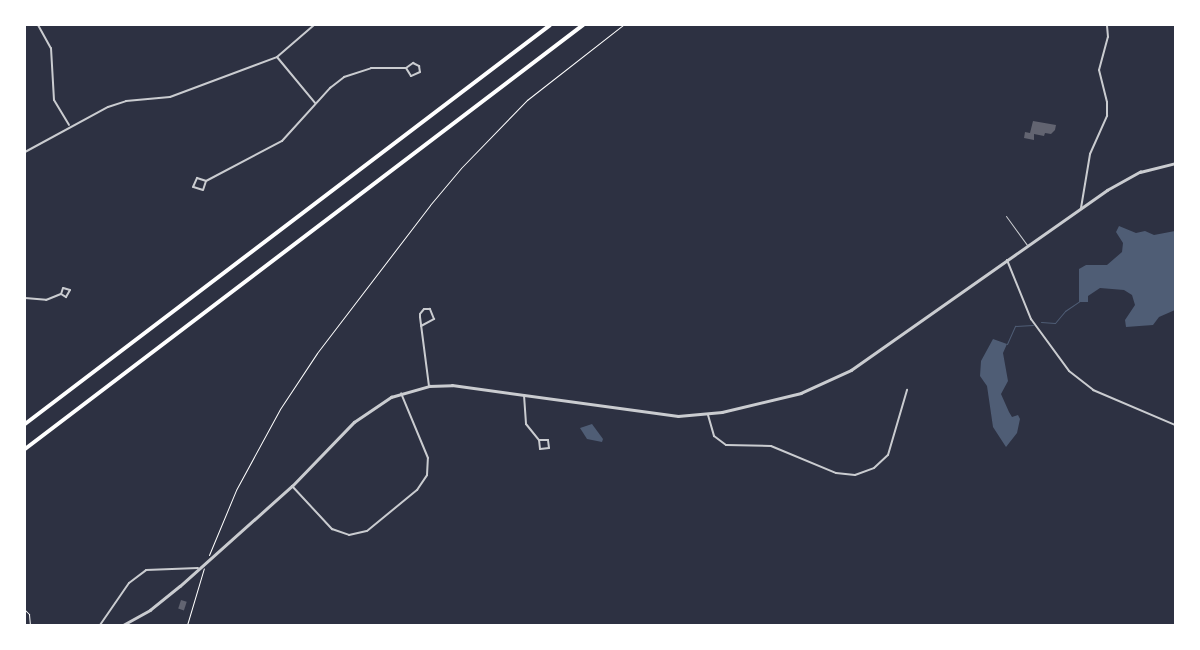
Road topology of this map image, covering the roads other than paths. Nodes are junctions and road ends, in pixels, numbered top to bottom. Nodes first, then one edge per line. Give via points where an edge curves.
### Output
1 (38, 25) edge
2 (314, 25) edge
3 (550, 25) edge
4 (583, 25) edge
5 (1107, 25) edge
6 (277, 56) junction
7 (406, 68) junction
8 (316, 104) junction
9 (69, 126) junction
10 (25, 152) edge
11 (1175, 162) edge
12 (206, 181) junction
13 (1081, 208) junction
14 (1006, 216) dead end
15 (1028, 245) junction
16 (1007, 260) junction
17 (61, 294) junction
18 (25, 298) edge
19 (421, 326) junction
20 (429, 386) junction
21 (907, 390) dead end
22 (400, 393) junction
23 (524, 395) junction
24 (708, 415) junction
25 (25, 424) edge
26 (1175, 425) edge
27 (540, 440) junction
28 (25, 449) edge
29 (292, 486) junction
30 (200, 569) junction
31 (100, 625) edge
32 (123, 625) edge

1 - 9 street via 51,48 54,100
2 - 6 street
3 - 25 highway
4 - 28 highway
5 - 13 street via 1108,37 1099,70 1107,116 1090,154
6 - 8 street
6 - 9 street via 170,97 126,101
7 - 7 street via 416,63 420,72 411,76
7 - 8 street via 381,66 355,72 336,82
8 - 12 street via 278,143
9 - 10 street
11 - 13 street via 1129,177
12 - 12 street via 204,190 193,187 197,178
13 - 15 street
14 - 15 lane
15 - 16 street
16 - 24 street via 840,377 795,395
16 - 26 street via 1031,319 1071,373 1093,390
17 - 17 street via 68,296 70,290 63,288
17 - 18 street via 46,300
19 - 19 street via 434,319 430,309 421,312
19 - 20 street
20 - 22 street
20 - 23 street via 462,386
21 - 24 street via 888,455 874,468 855,475 836,473 771,446 726,445 714,436
22 - 29 street via 359,418
22 - 29 street via 428,458 427,475 417,490 366,531 352,535 334,530
23 - 24 street via 665,415
23 - 27 street via 524,420
27 - 27 street via 540,449 549,448 548,439
29 - 30 street
30 - 31 street via 146,570 129,583
30 - 32 street via 151,609

